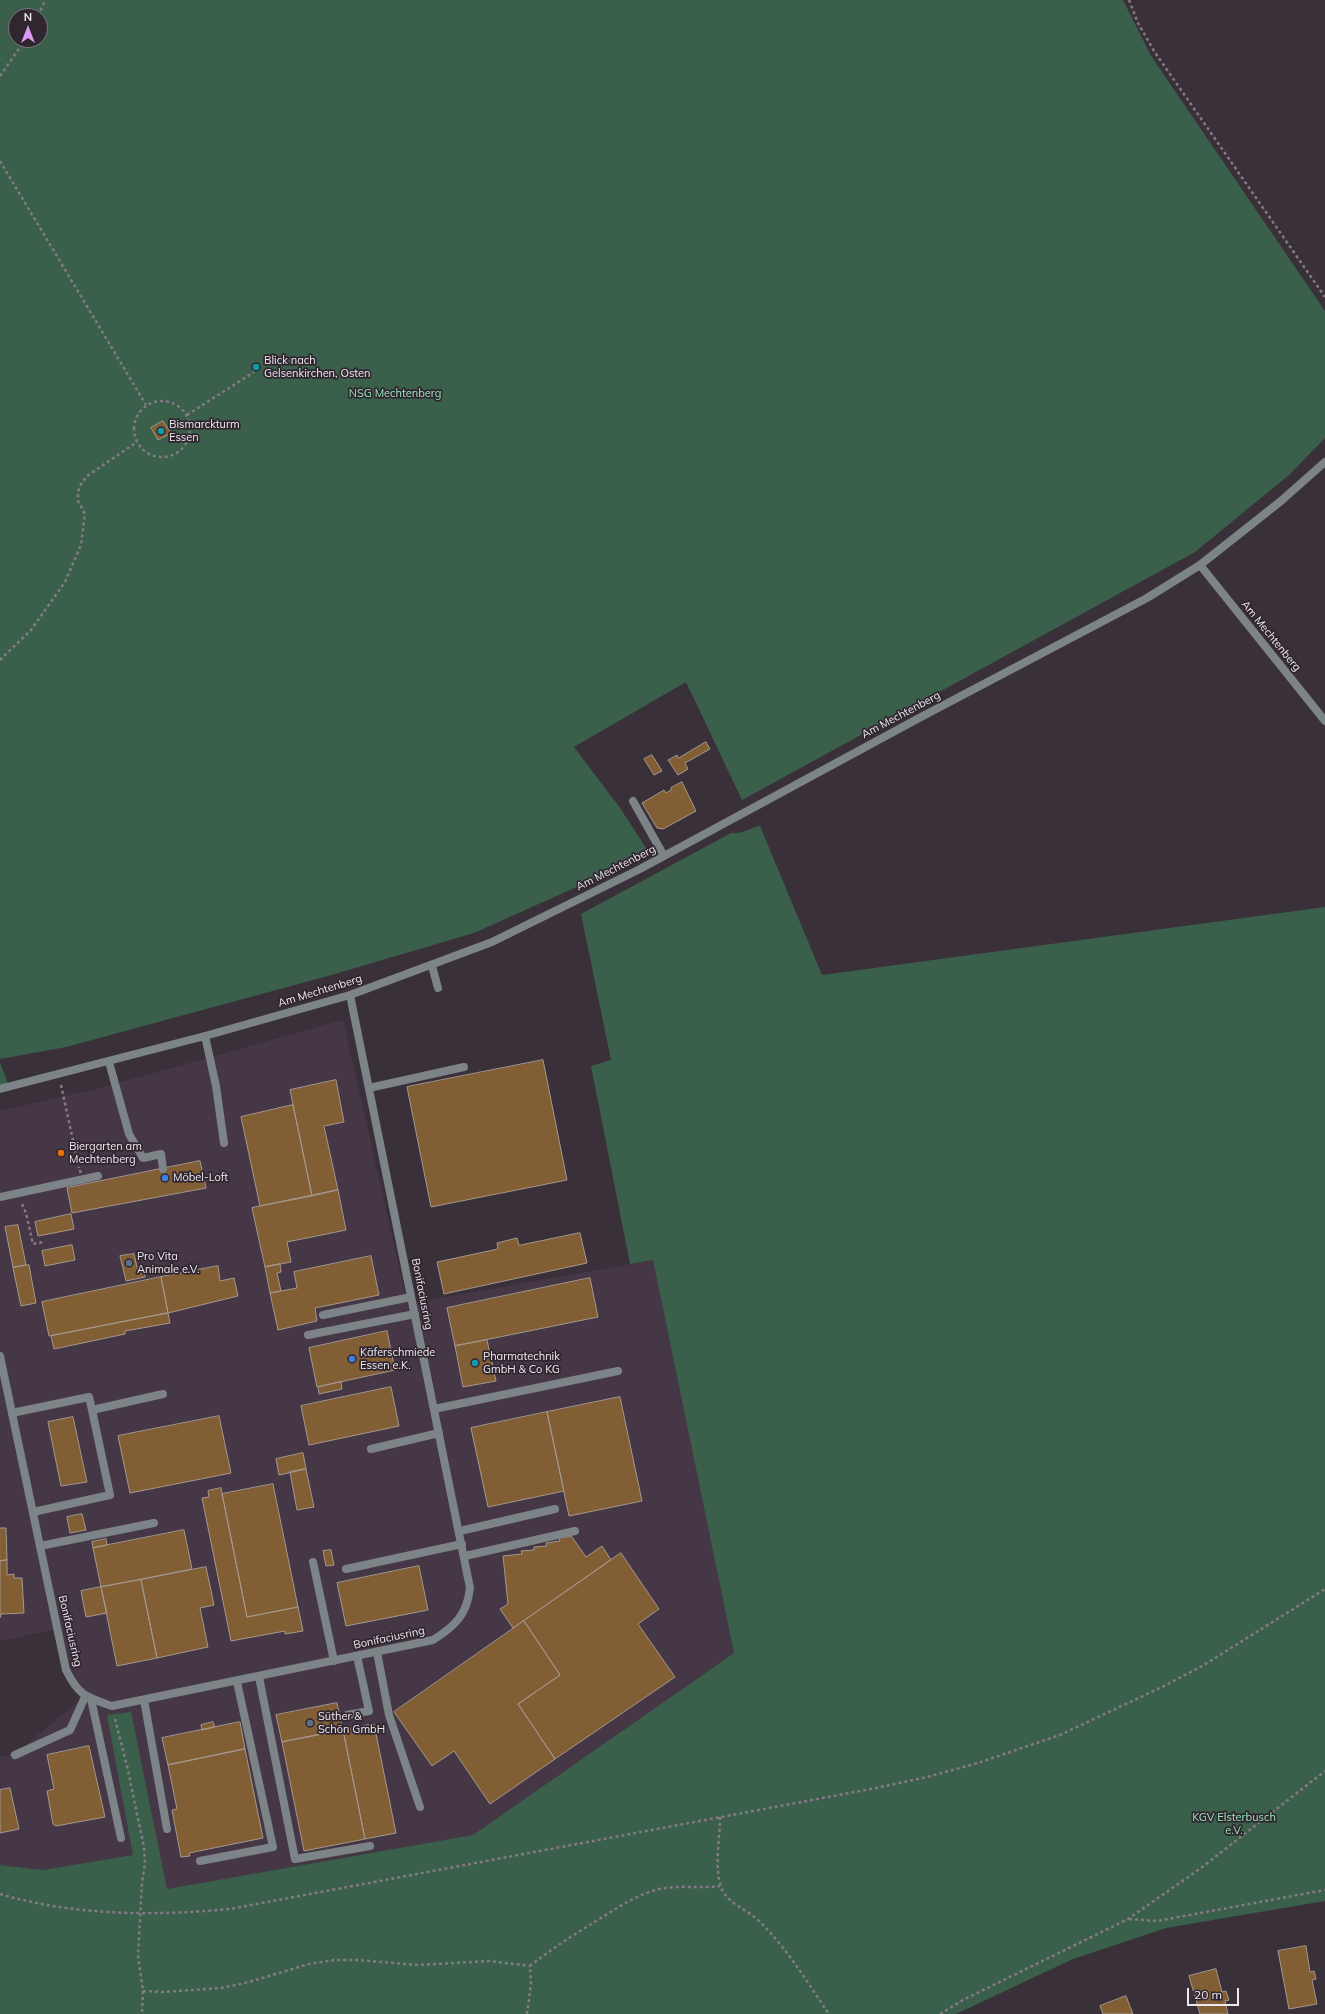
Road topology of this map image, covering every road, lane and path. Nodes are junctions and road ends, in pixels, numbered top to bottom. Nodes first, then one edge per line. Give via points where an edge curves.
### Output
1 (1129, 0) edge
2 (19, 48) edge
3 (0, 76) edge
4 (0, 161) edge
5 (1325, 297) edge
6 (254, 372) dead end
7 (146, 406) junction
8 (187, 415) junction
9 (137, 442) junction
10 (1325, 462) edge
11 (1200, 565) junction
12 (0, 660) edge
13 (1325, 721) edge
14 (633, 801) dead end
15 (664, 856) junction
16 (432, 966) junction
17 (438, 988) dead end
18 (350, 995) junction
19 (205, 1036) junction
20 (109, 1062) junction
21 (464, 1067) dead end
22 (369, 1088) junction
23 (0, 1089) edge
24 (64, 1098) dead end
25 (224, 1143) dead end
26 (163, 1169) dead end
27 (98, 1176) dead end
28 (83, 1185) dead end
29 (18, 1193) junction
30 (0, 1197) edge
31 (43, 1242) dead end
32 (411, 1297) junction
33 (415, 1314) junction
34 (323, 1315) dead end
35 (308, 1335) dead end
36 (0, 1360) edge
37 (618, 1371) dead end
38 (163, 1394) dead end
39 (434, 1409) junction
40 (92, 1410) junction
41 (12, 1413) junction
42 (439, 1434) junction
43 (371, 1449) dead end
44 (555, 1510) dead end
45 (33, 1512) junction
46 (154, 1523) dead end
47 (460, 1531) junction
48 (575, 1531) dead end
49 (462, 1544) junction
50 (40, 1546) junction
51 (465, 1556) junction
52 (313, 1562) dead end
53 (346, 1569) dead end
54 (1325, 1589) edge
55 (377, 1652) junction
56 (357, 1656) junction
57 (334, 1661) junction
58 (259, 1677) junction
59 (237, 1682) junction
60 (88, 1698) junction
61 (144, 1700) junction
62 (112, 1706) junction
63 (347, 1715) dead end
64 (15, 1754) dead end
65 (1325, 1771) edge
66 (420, 1807) dead end
67 (720, 1817) junction
68 (167, 1829) dead end
69 (121, 1838) dead end
70 (370, 1846) dead end
71 (200, 1861) dead end
72 (720, 1886) junction
73 (1325, 1890) edge
74 (0, 1894) edge
75 (140, 1914) junction
76 (1128, 1919) junction
77 (530, 1966) junction
78 (143, 1991) junction
79 (142, 2014) edge
80 (527, 2014) edge
81 (829, 2014) edge
82 (940, 2014) edge

1 - 5 path via 1138,23 1154,51
2 - 3 path
4 - 7 path
6 - 8 path
7 - 8 path via 161,400 169,401
7 - 9 path via 136,418 134,426
8 - 9 path via 190,437 182,450 176,454 168,457 154,456 141,448
9 - 12 path via 87,476 81,484 78,501 85,514 81,545 65,582 31,630
10 - 11 street, Am Mechtenberg via 1281,501
11 - 13 street, Am Mechtenberg
11 - 15 street, Am Mechtenberg via 1147,598
14 - 15 street
15 - 16 street, Am Mechtenberg via 492,942
16 - 17 street
16 - 18 street, Am Mechtenberg
18 - 19 street, Am Mechtenberg
18 - 22 street, Bonifaciusring
19 - 20 street, Am Mechtenberg
19 - 25 street via 216,1086
20 - 23 street, Am Mechtenberg
20 - 26 street via 129,1134 143,1158 161,1154
21 - 22 street
22 - 32 street, Bonifaciusring
24 - 28 path, bridge
27 - 29 street
29 - 30 street
29 - 31 path via 26,1213 33,1244
32 - 33 street, Bonifaciusring
32 - 34 street
33 - 35 street
33 - 39 street, Bonifaciusring
36 - 41 street, Bonifaciusring
37 - 39 street
38 - 40 street
39 - 42 street, Bonifaciusring
40 - 41 street via 89,1397
40 - 45 street via 110,1496
41 - 45 street, Bonifaciusring
42 - 43 street
42 - 47 street, Bonifaciusring
44 - 47 street
45 - 50 street, Bonifaciusring
46 - 50 street
47 - 49 street, Bonifaciusring
48 - 51 street
49 - 51 street, Bonifaciusring
49 - 53 street
50 - 60 street, Bonifaciusring via 66,1670 73,1684
51 - 55 street, Bonifaciusring via 469,1597 463,1613 452,1628 433,1640
52 - 57 street
54 - 67 path via 1204,1665 1118,1708 1030,1746 920,1779
55 - 56 street, Bonifaciusring
55 - 66 street via 388,1715
56 - 57 street, Bonifaciusring
56 - 63 street via 369,1711
57 - 58 street, Bonifaciusring
58 - 59 street, Bonifaciusring
58 - 70 street via 296,1859
59 - 61 street, Bonifaciusring
59 - 71 street via 274,1847
60 - 62 street, Bonifaciusring
60 - 64 street via 70,1730
60 - 69 street
61 - 62 street, Bonifaciusring
61 - 68 street
62 - 75 path via 144,1847
65 - 76 path via 1201,1868
67 - 72 path
67 - 75 path via 274,1902 230,1909
72 - 77 path via 678,1886 640,1896 559,1944
72 - 81 path via 727,1896 756,1918 779,1942
73 - 76 path via 1157,1921
74 - 75 path via 49,1906
75 - 78 path via 138,1955
76 - 82 path via 963,2000
77 - 78 path via 489,1962 418,1965 334,1960 222,1988
77 - 80 path via 531,1984
78 - 79 path

